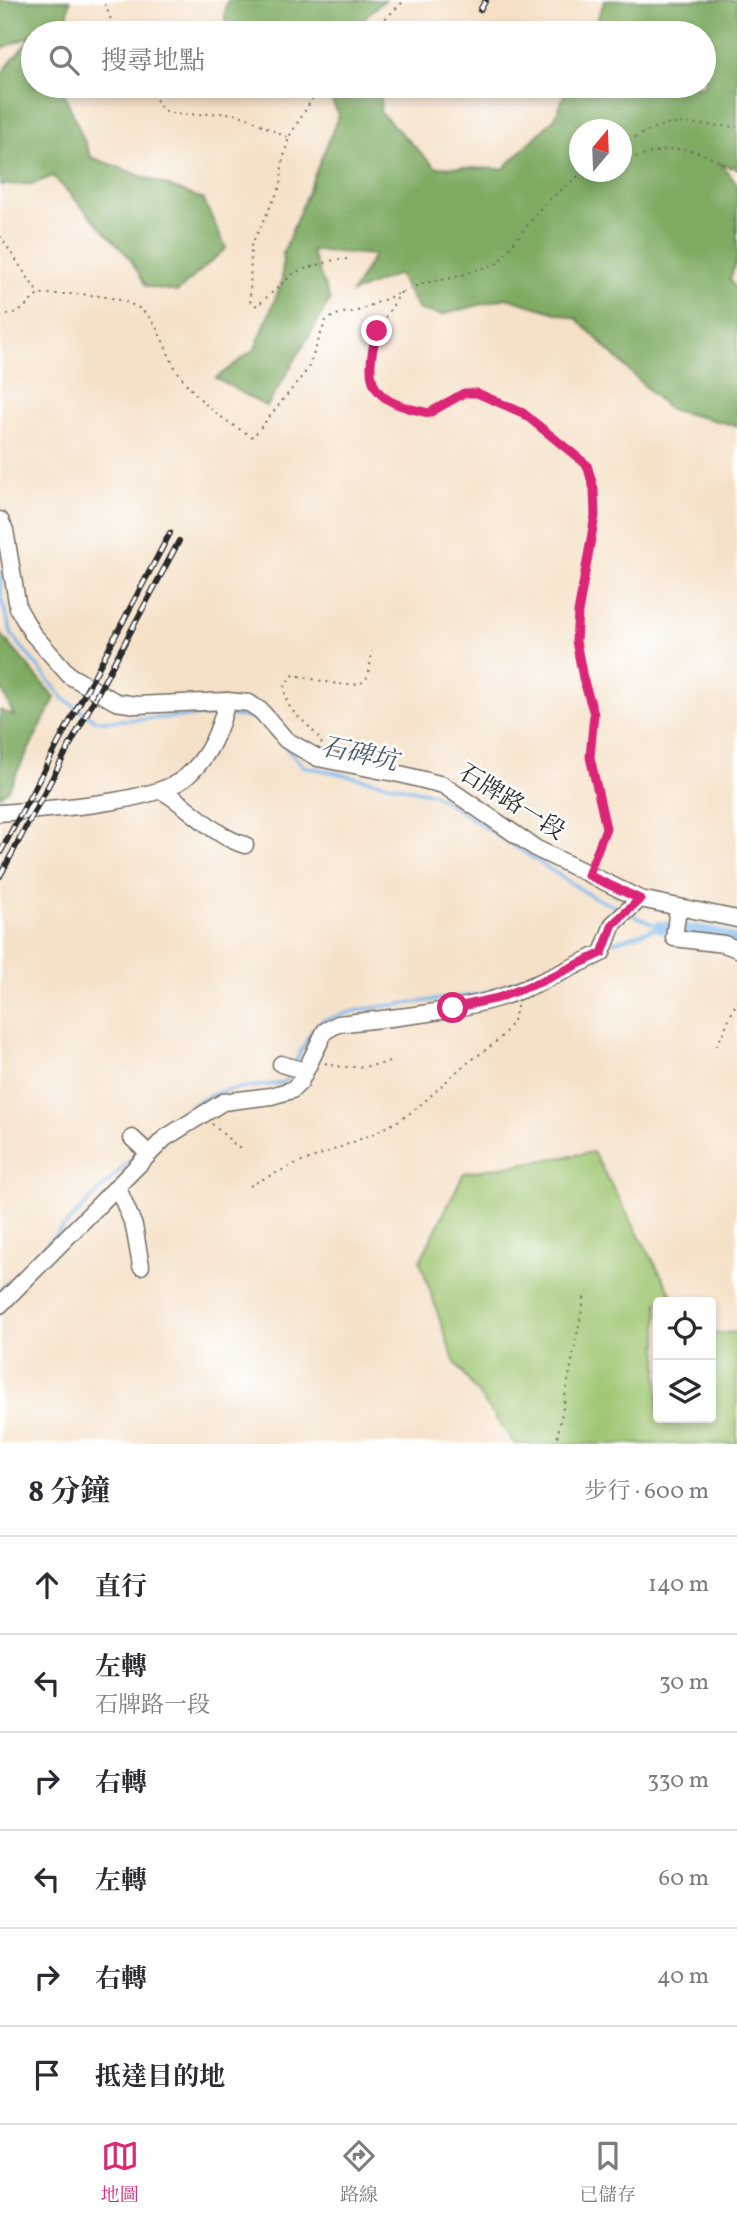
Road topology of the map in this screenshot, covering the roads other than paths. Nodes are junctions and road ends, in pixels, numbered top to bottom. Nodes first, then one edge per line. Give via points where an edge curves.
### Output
1 (0, 520) edge
2 (6, 567) edge
3 (227, 701) junction
4 (162, 791) junction
5 (0, 813) edge
6 (245, 845) dead end
7 (640, 899) junction
8 (678, 908) junction
9 (737, 919) edge
10 (737, 950) edge
11 (281, 1064) dead end
12 (308, 1065) junction
13 (132, 1138) dead end
14 (149, 1154) junction
15 (117, 1186) junction
16 (141, 1266) dead end
17 (0, 1305) edge

1 - 2 street, 石牌路一段 via 5,530
2 - 3 street, 石牌路一段 via 22,618 71,676 116,702
3 - 4 street via 206,755 186,777
3 - 7 street, 石牌路一段 via 249,703 286,740 318,758 443,785 537,849
4 - 5 street via 87,805
4 - 6 street via 223,836
7 - 8 street, 石牌路一段
7 - 12 street via 613,924 602,953 498,998 338,1024 325,1031
8 - 9 street, 石牌路一段
8 - 10 street via 674,937
11 - 12 street
12 - 14 street via 292,1090 223,1102 165,1138
13 - 14 street
14 - 15 street
15 - 16 street via 134,1226
15 - 17 street

